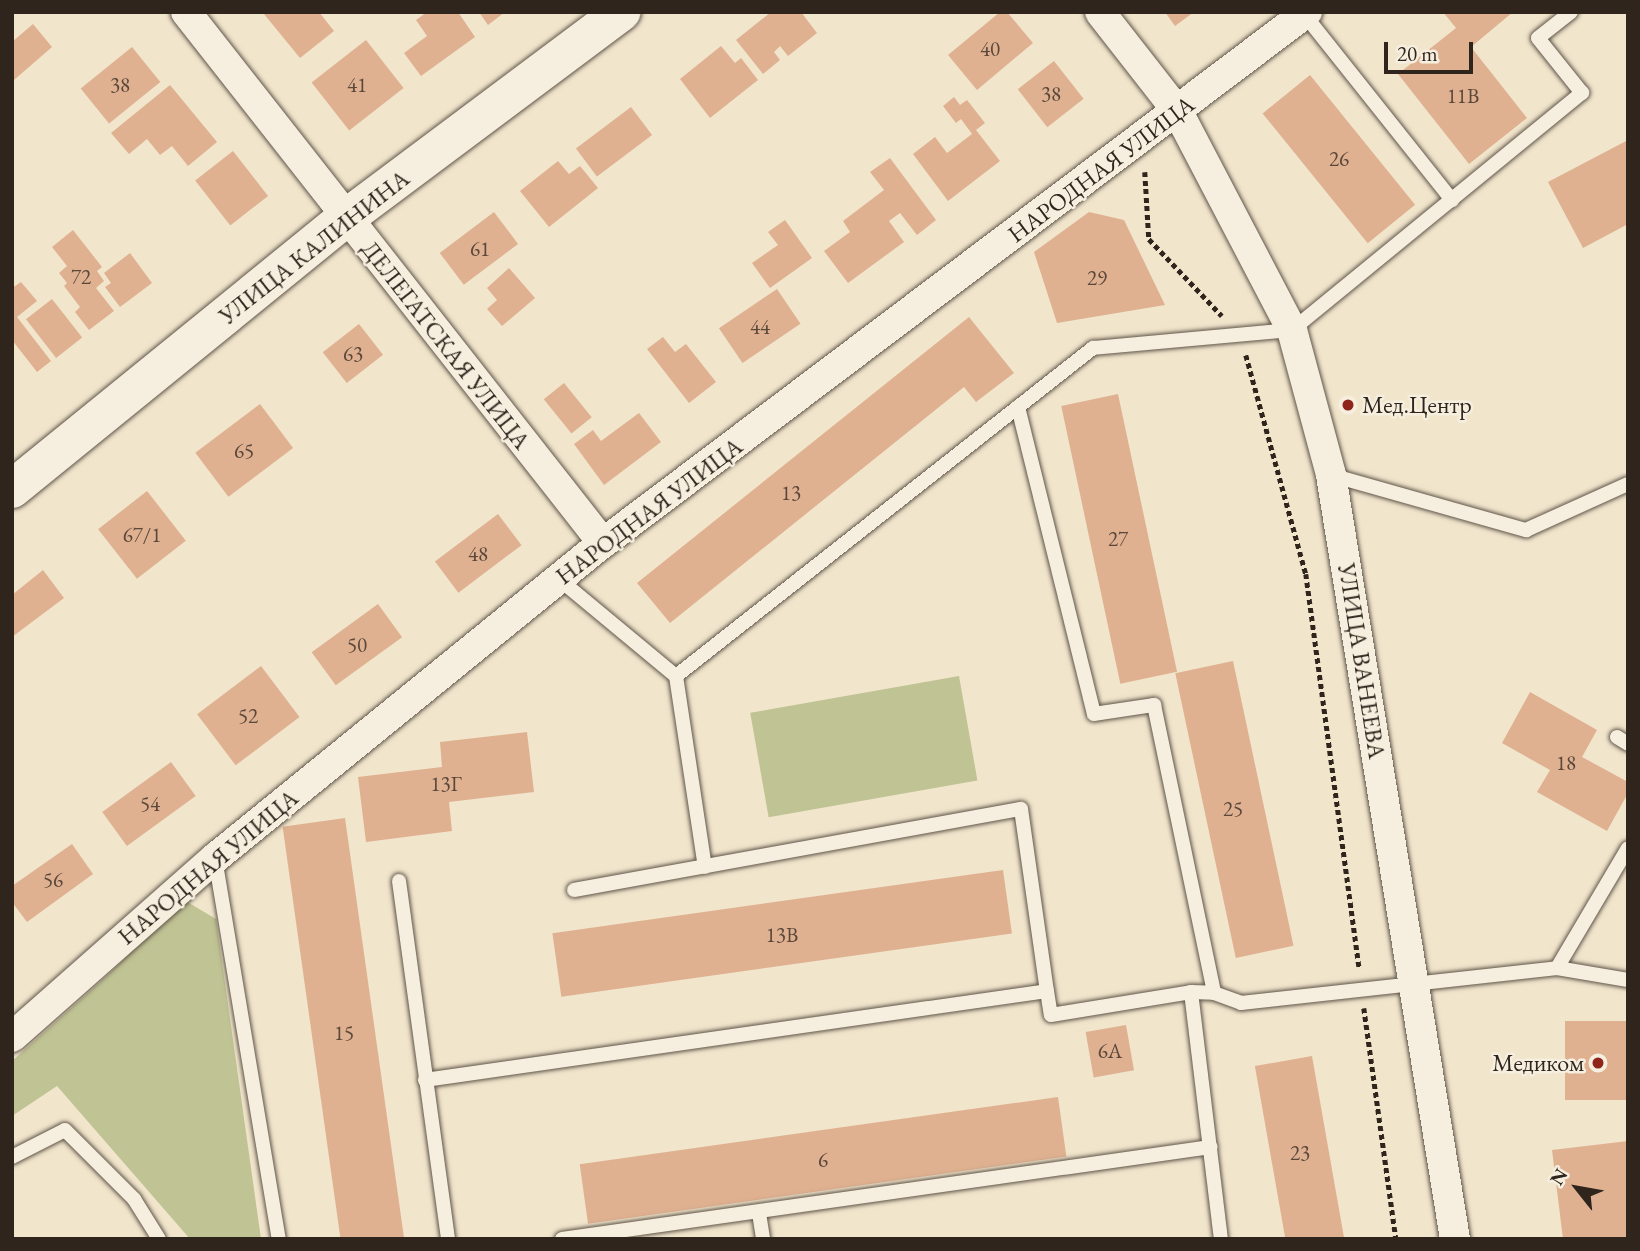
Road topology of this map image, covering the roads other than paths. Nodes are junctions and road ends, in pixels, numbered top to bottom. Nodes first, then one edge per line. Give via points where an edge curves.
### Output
1 (186, 12) edge
2 (621, 12) edge
3 (1100, 12) edge
4 (1571, 12) edge
5 (1305, 13) edge
6 (1178, 112) junction
7 (1452, 200) junction
8 (346, 218) junction
9 (1292, 330) junction
10 (1018, 407) junction
11 (1331, 475) junction
12 (1628, 484) edge
13 (12, 489) edge
14 (603, 543) junction
15 (559, 579) junction
16 (676, 676) junction
17 (1628, 848) edge
18 (215, 858) junction
19 (705, 866) junction
20 (398, 881) dead end
21 (574, 890) dead end
22 (1557, 968) junction
23 (1628, 980) edge
24 (1415, 984) junction
25 (1047, 991) junction
26 (1191, 992) junction
27 (1214, 993) junction
28 (12, 1037) edge
29 (425, 1080) junction
30 (1211, 1147) junction
31 (12, 1157) edge
32 (760, 1213) junction
33 (159, 1239) edge
34 (279, 1239) edge
35 (448, 1239) edge
36 (562, 1239) edge
37 (763, 1239) edge
38 (1221, 1239) edge
39 (1455, 1239) edge

1 - 8 street, ДЕЛЕГАТСКАЯ УЛИЦА
2 - 8 street, УЛИЦА КАЛИНИНА
3 - 6 street, УЛИЦА ВАНЕЕВА
4 - 7 lane via 1538,38 1582,93
5 - 6 street, НАРОДНАЯ УЛИЦА
5 - 7 lane
6 - 9 street, УЛИЦА ВАНЕЕВА
6 - 14 street, НАРОДНАЯ УЛИЦА
7 - 9 lane
8 - 13 street, УЛИЦА КАЛИНИНА
8 - 14 street, ДЕЛЕГАТСКАЯ УЛИЦА
9 - 10 lane via 1093,348
9 - 11 street, УЛИЦА ВАНЕЕВА
10 - 16 lane
10 - 27 lane via 1094,713 1154,705
11 - 12 lane via 1526,530
11 - 24 street, УЛИЦА ВАНЕЕВА
14 - 15 street, НАРОДНАЯ УЛИЦА
15 - 16 lane
15 - 18 street, НАРОДНАЯ УЛИЦА
16 - 19 lane
17 - 22 lane
18 - 28 street, НАРОДНАЯ УЛИЦА
18 - 34 lane
19 - 21 lane
19 - 25 lane via 1021,810
20 - 29 lane
22 - 23 lane
22 - 24 lane
24 - 27 lane via 1241,1003
24 - 39 street, УЛИЦА ВАНЕЕВА
25 - 26 lane via 1051,1015
25 - 29 lane
26 - 27 lane
26 - 30 lane
29 - 35 lane
30 - 32 lane
30 - 38 lane
31 - 33 lane via 65,1130 134,1199
32 - 36 lane
32 - 37 lane

